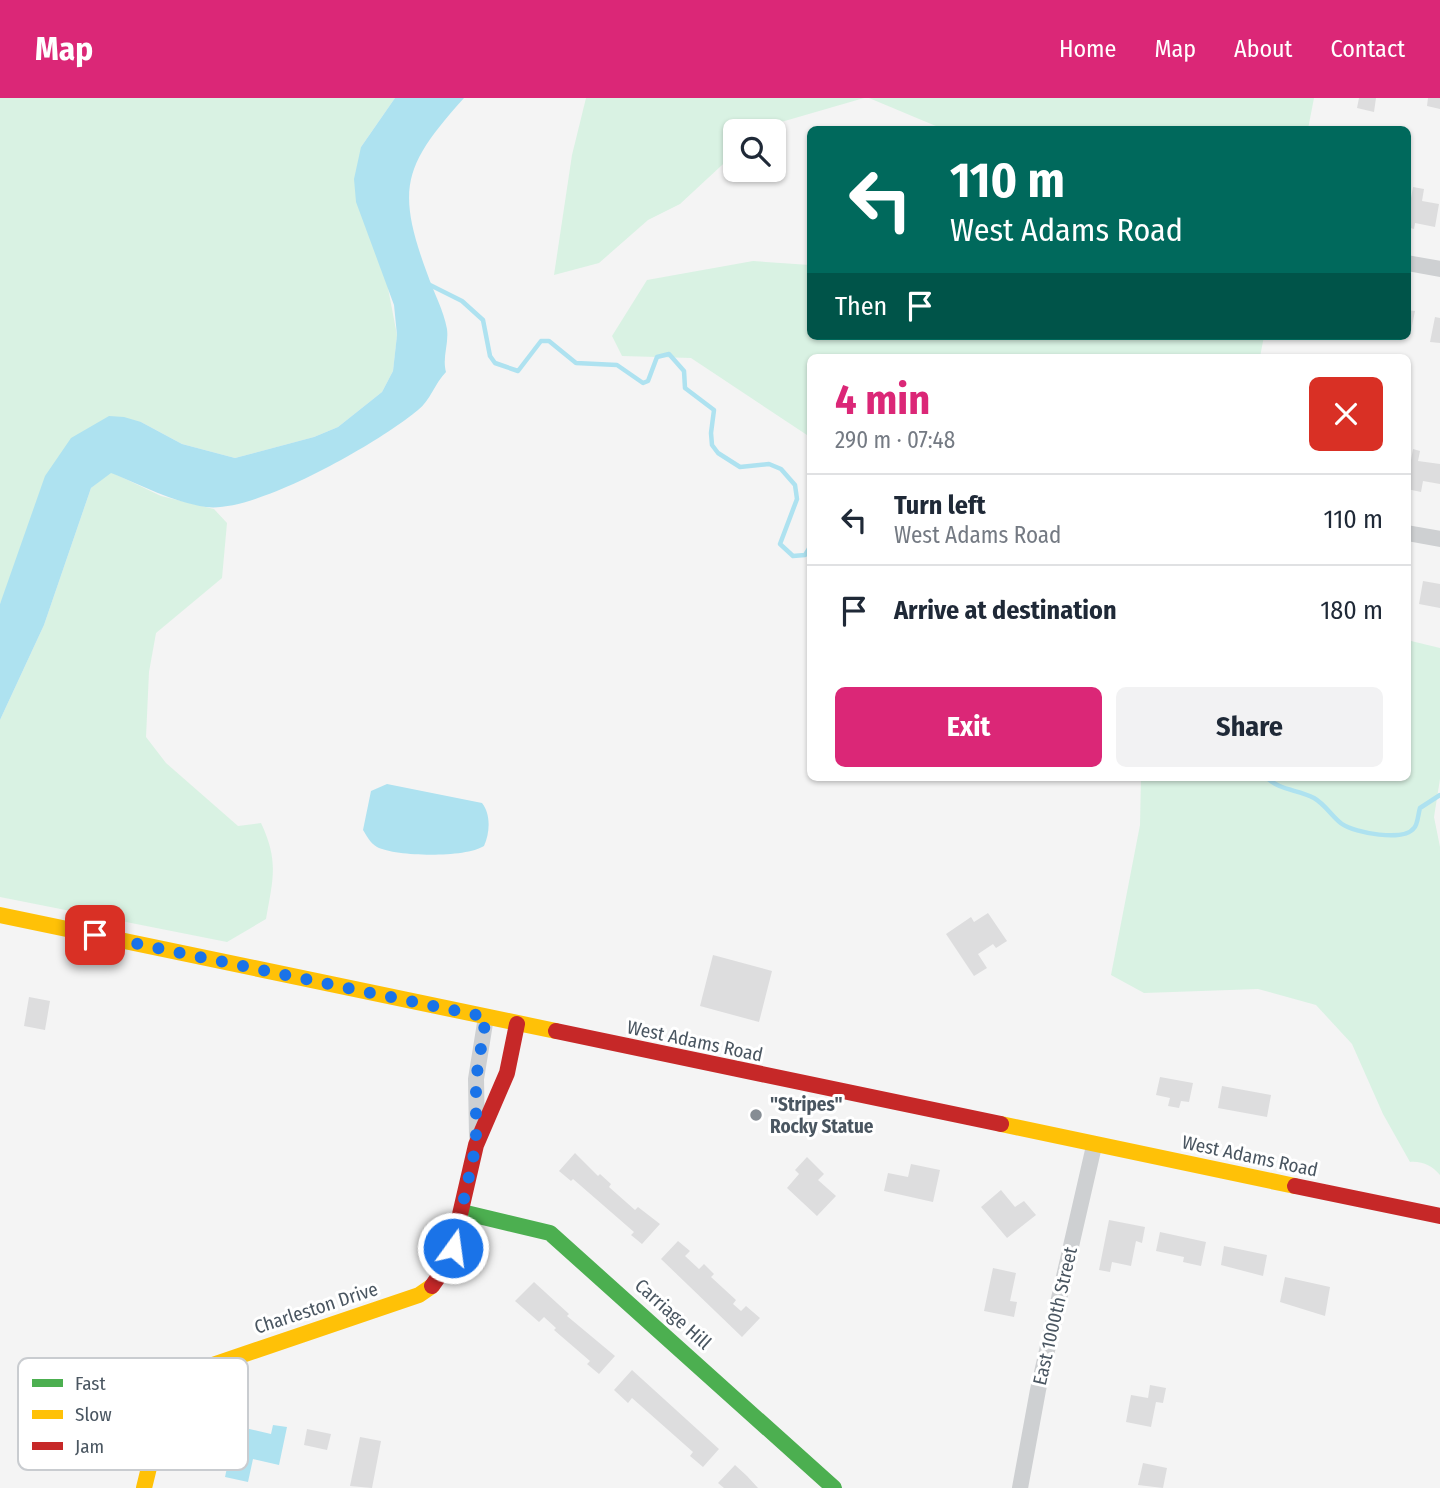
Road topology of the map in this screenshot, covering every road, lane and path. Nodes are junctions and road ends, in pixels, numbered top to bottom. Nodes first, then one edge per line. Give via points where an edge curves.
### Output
1 (1411, 264) edge
2 (1440, 269) edge
3 (1411, 534) edge
4 (1440, 539) edge
5 (0, 915) edge
6 (486, 1017) junction
7 (517, 1024) junction
8 (476, 1145) junction
9 (1094, 1146) junction
10 (462, 1212) junction
11 (1440, 1216) edge
12 (229, 1358) edge
13 (148, 1470) edge
14 (144, 1488) edge
15 (834, 1488) edge
16 (1020, 1488) edge

1 - 2 street
3 - 4 street
5 - 6 street, West Adams Road
6 - 7 street, West Adams Road
6 - 8 street, Charleston Drive via 476,1079
7 - 8 street, Charleston Drive via 507,1073
7 - 9 street, West Adams Road
8 - 10 street, Charleston Drive
9 - 11 street, West Adams Road
9 - 16 street, East 1000th Street
10 - 12 street, Charleston Drive via 449,1262 426,1292
10 - 15 street, Carriage Hill via 550,1233
13 - 14 street, Charleston Drive

